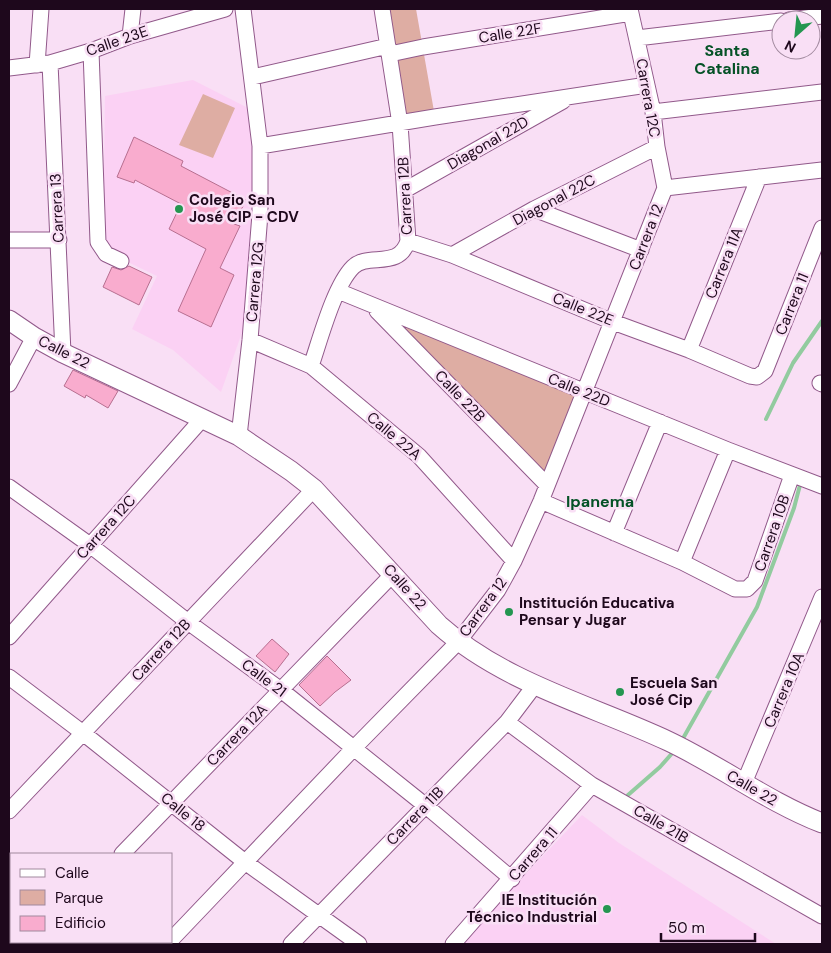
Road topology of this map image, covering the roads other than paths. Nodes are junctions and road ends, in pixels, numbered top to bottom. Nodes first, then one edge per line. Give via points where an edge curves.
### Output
1 (41, 9) edge
2 (133, 9) edge
3 (225, 9) edge
4 (243, 9) edge
5 (382, 9) edge
6 (630, 11) edge
7 (771, 22) edge
8 (130, 36) junction
9 (637, 38) junction
10 (389, 50) junction
11 (91, 51) junction
12 (43, 64) junction
13 (9, 68) edge
14 (253, 77) junction
15 (647, 85) junction
16 (822, 92) edge
17 (571, 96) junction
18 (654, 112) junction
19 (400, 124) junction
20 (260, 146) junction
21 (657, 147) junction
22 (822, 170) edge
23 (759, 177) junction
24 (665, 188) junction
25 (406, 190) junction
26 (534, 209) junction
27 (822, 228) edge
28 (9, 240) edge
29 (59, 240) junction
30 (408, 241) junction
31 (641, 250) junction
32 (452, 255) junction
33 (121, 262) dead end
34 (338, 291) junction
35 (373, 306) junction
36 (9, 320) edge
37 (613, 322) junction
38 (34, 337) junction
39 (250, 340) junction
40 (689, 350) junction
41 (63, 352) junction
42 (311, 366) junction
43 (758, 376) joint
44 (9, 384) edge
45 (584, 392) junction
46 (203, 418) junction
47 (660, 422) junction
48 (239, 436) junction
49 (728, 450) junction
50 (792, 475) junction
51 (547, 485) junction
52 (822, 486) edge
53 (9, 487) edge
54 (314, 489) junction
55 (541, 501) junction
56 (614, 533) junction
57 (90, 545) junction
58 (514, 561) junction
59 (682, 562) junction
60 (393, 574) junction
61 (822, 597) edge
62 (820, 612) edge
63 (188, 622) junction
64 (9, 637) edge
65 (458, 642) junction
66 (9, 677) edge
67 (535, 685) junction
68 (281, 690) junction
69 (507, 722) junction
70 (83, 733) junction
71 (353, 749) junction
72 (592, 784) junction
73 (744, 784) junction
74 (172, 803) junction
75 (426, 806) junction
76 (9, 812) edge
77 (822, 823) edge
78 (123, 853) edge
79 (246, 862) junction
80 (512, 879) junction
81 (319, 915) junction
82 (822, 916) edge
83 (172, 939) edge
84 (291, 944) edge
85 (358, 944) edge
86 (454, 944) edge

1 - 12 street, Carrera 13
2 - 8 street
3 - 8 street, Calle 23E
4 - 14 street, Carrera 12G
5 - 10 street, Carrera 12B
6 - 9 street, Carrera 12C
6 - 10 street, Calle 22F
7 - 9 street
8 - 11 street, Calle 23E
9 - 15 street, Carrera 12C
10 - 14 street
10 - 19 street, Carrera 12B
11 - 12 street, Calle 23E
11 - 33 street via 98,242 106,254
12 - 13 street, Calle 23E
12 - 29 street, Carrera 13
14 - 20 street, Carrera 12G
15 - 17 street
15 - 18 street, Carrera 12C
16 - 18 street
17 - 19 street
17 - 25 street, Diagonal 22D
18 - 21 street, Carrera 12C
19 - 20 street
19 - 25 street, Carrera 12B
20 - 39 street, Carrera 12G via 260,214
21 - 24 street, Carrera 12C
21 - 26 street, Diagonal 22C
22 - 23 street
23 - 24 street
23 - 40 street, Carrera 11A
24 - 31 street, Carrera 12
25 - 30 street, Carrera 12B
26 - 31 street
26 - 32 street, Diagonal 22C
27 - 43 street, Carrera 11 via 765,371
28 - 29 street
29 - 41 street, Carrera 13
30 - 32 street, Calle 22E
30 - 34 street, Carrera 12B via 406,248 395,257 354,266
31 - 37 street, Carrera 12
32 - 37 street, Calle 22E
34 - 35 street, Calle 22D
34 - 42 street, Carrera 12B
35 - 45 street, Calle 22D
35 - 51 street, Calle 22B
36 - 38 street, Calle 22
37 - 40 street, Calle 22E
37 - 45 street, Carrera 12
38 - 41 street, Calle 22
38 - 44 street
39 - 42 street, Calle 22A
39 - 48 street, Carrera 12G
40 - 43 street, Calle 22E via 750,376
41 - 46 street, Calle 22
42 - 58 street, Calle 22A via 419,456
45 - 47 street, Calle 22D
45 - 51 street, Carrera 12
46 - 48 street, Calle 22
46 - 57 street, Carrera 12C
47 - 49 street, Calle 22D
47 - 56 street
48 - 54 street, Calle 22
49 - 50 street, Calle 22D
49 - 59 street
50 - 52 street, Calle 22D
50 - 59 street, Carrera 10B via 755,581 747,589 735,588
51 - 55 street, Carrera 12
53 - 57 street, Calle 21
54 - 60 street, Calle 22
54 - 63 street, Carrera 12B
55 - 56 street
55 - 58 street, Carrera 12
56 - 59 street
57 - 63 street, Calle 21
57 - 64 street, Carrera 12C
58 - 65 street, Carrera 12 via 498,590
60 - 65 street, Calle 22
60 - 68 street, Carrera 12A
61 - 62 street, Carrera 10A
62 - 73 street, Carrera 10A
63 - 68 street, Calle 21
63 - 70 street, Carrera 12B
65 - 67 street, Calle 22
65 - 71 street, Carrera 12
66 - 70 street, Calle 18
67 - 69 street, Carrera 11B
67 - 73 street, Calle 22 via 677,746
68 - 71 street, Calle 21
68 - 74 street, Carrera 12A
69 - 72 street, Calle 21B
69 - 75 street, Carrera 11B
70 - 74 street, Calle 18
70 - 76 street, Carrera 12B
71 - 75 street, Calle 21
71 - 79 street, Carrera 12
72 - 80 street, Carrera 11
72 - 82 street, Calle 21B
73 - 77 street, Calle 22
74 - 78 street, Carrera 12A
74 - 79 street, Calle 18
75 - 80 street, Calle 21
75 - 81 street, Carrera 11B
79 - 81 street, Calle 18
79 - 83 street, Carrera 12
80 - 86 street, Carrera 11
81 - 84 street, Carrera 11B
81 - 85 street, Calle 18

